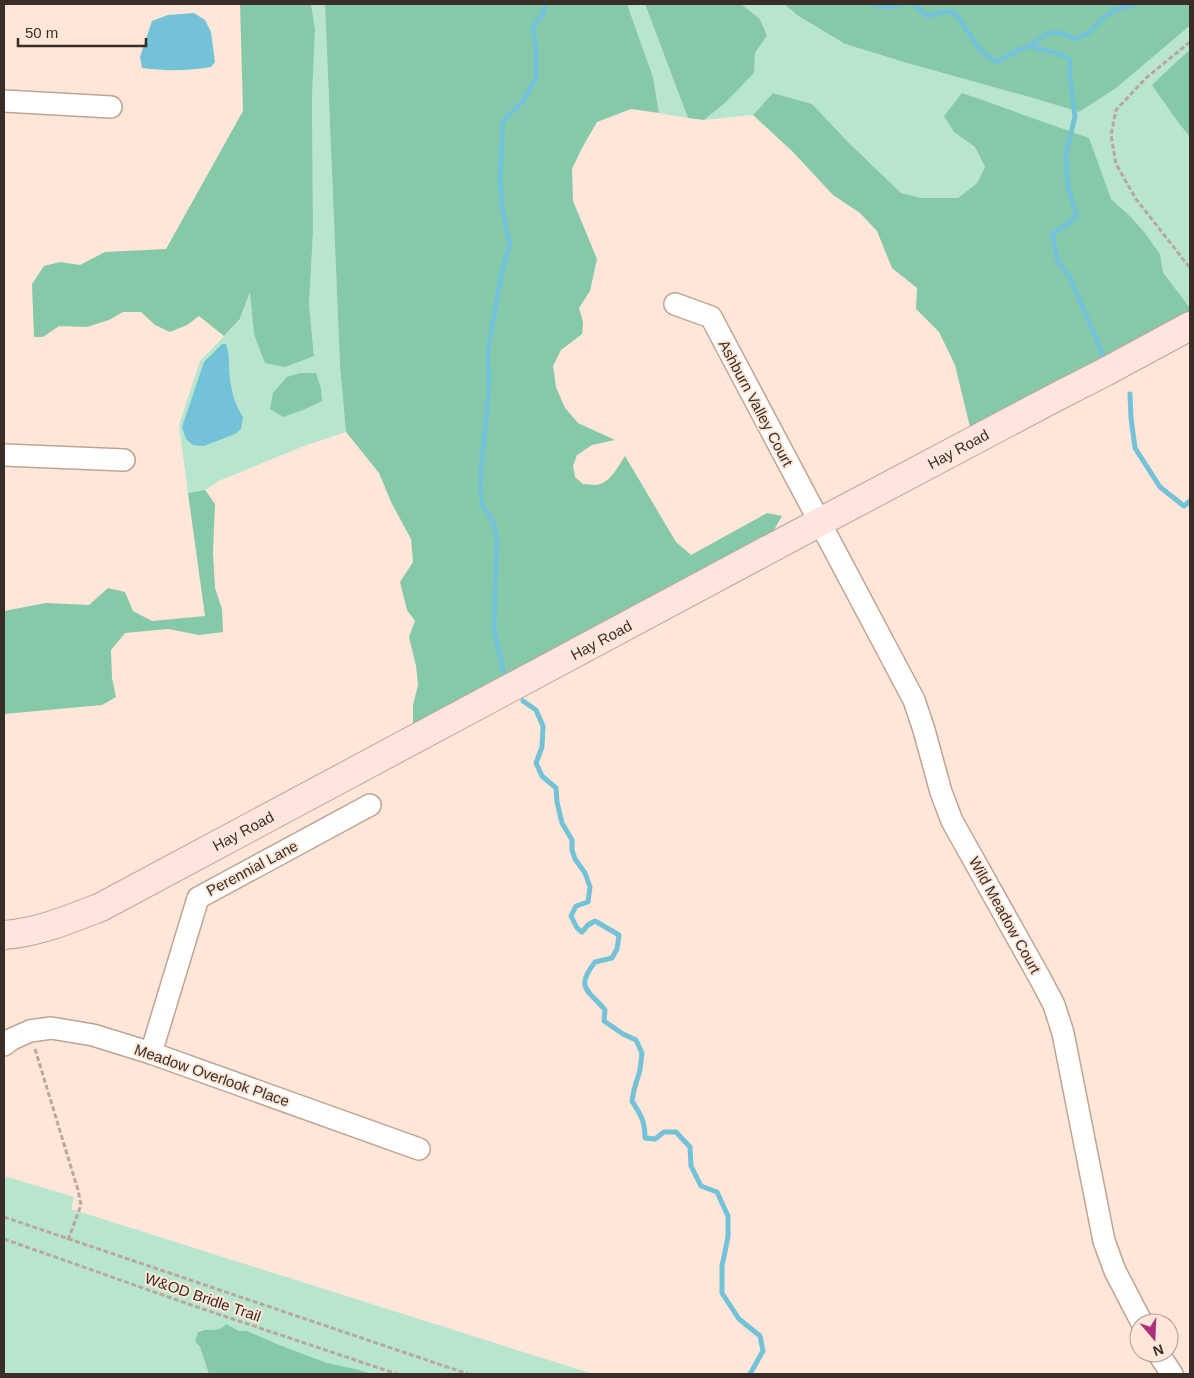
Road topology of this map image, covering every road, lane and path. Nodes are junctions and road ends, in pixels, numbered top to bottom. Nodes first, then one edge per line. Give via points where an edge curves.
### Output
1 (1190, 42) edge
2 (4, 101) edge
3 (111, 106) dead end
4 (1190, 268) edge
5 (675, 304) dead end
6 (1190, 326) edge
7 (4, 455) edge
8 (124, 460) dead end
9 (820, 522) junction
10 (370, 805) dead end
11 (4, 934) edge
12 (30, 1031) junction
13 (4, 1045) edge
14 (151, 1052) junction
15 (419, 1149) dead end
16 (4, 1217) edge
17 (4, 1239) edge
18 (68, 1240) junction
19 (1137, 1313) edge
20 (1165, 1363) edge
21 (397, 1374) edge
22 (468, 1374) edge
23 (1172, 1374) edge

1 - 4 path via 1146,78 1116,110 1111,135 1116,164 1136,199
2 - 3 street
5 - 9 street, Ashburn Valley Court via 711,317
6 - 9 street, Hay Road
7 - 8 street
9 - 11 street, Hay Road via 101,907 42,928
9 - 19 street, Wild Meadow Court via 914,700 952,822 1054,1005 1063,1033 1104,1242
10 - 14 street, Perennial Lane via 198,898
12 - 13 street, Meadow Overlook Place
12 - 14 street, Meadow Overlook Place via 51,1028 93,1035
12 - 18 path via 81,1205
14 - 15 street, Meadow Overlook Place
16 - 18 path
17 - 21 path, W&OD Bridle Trail
18 - 22 path
20 - 23 street

